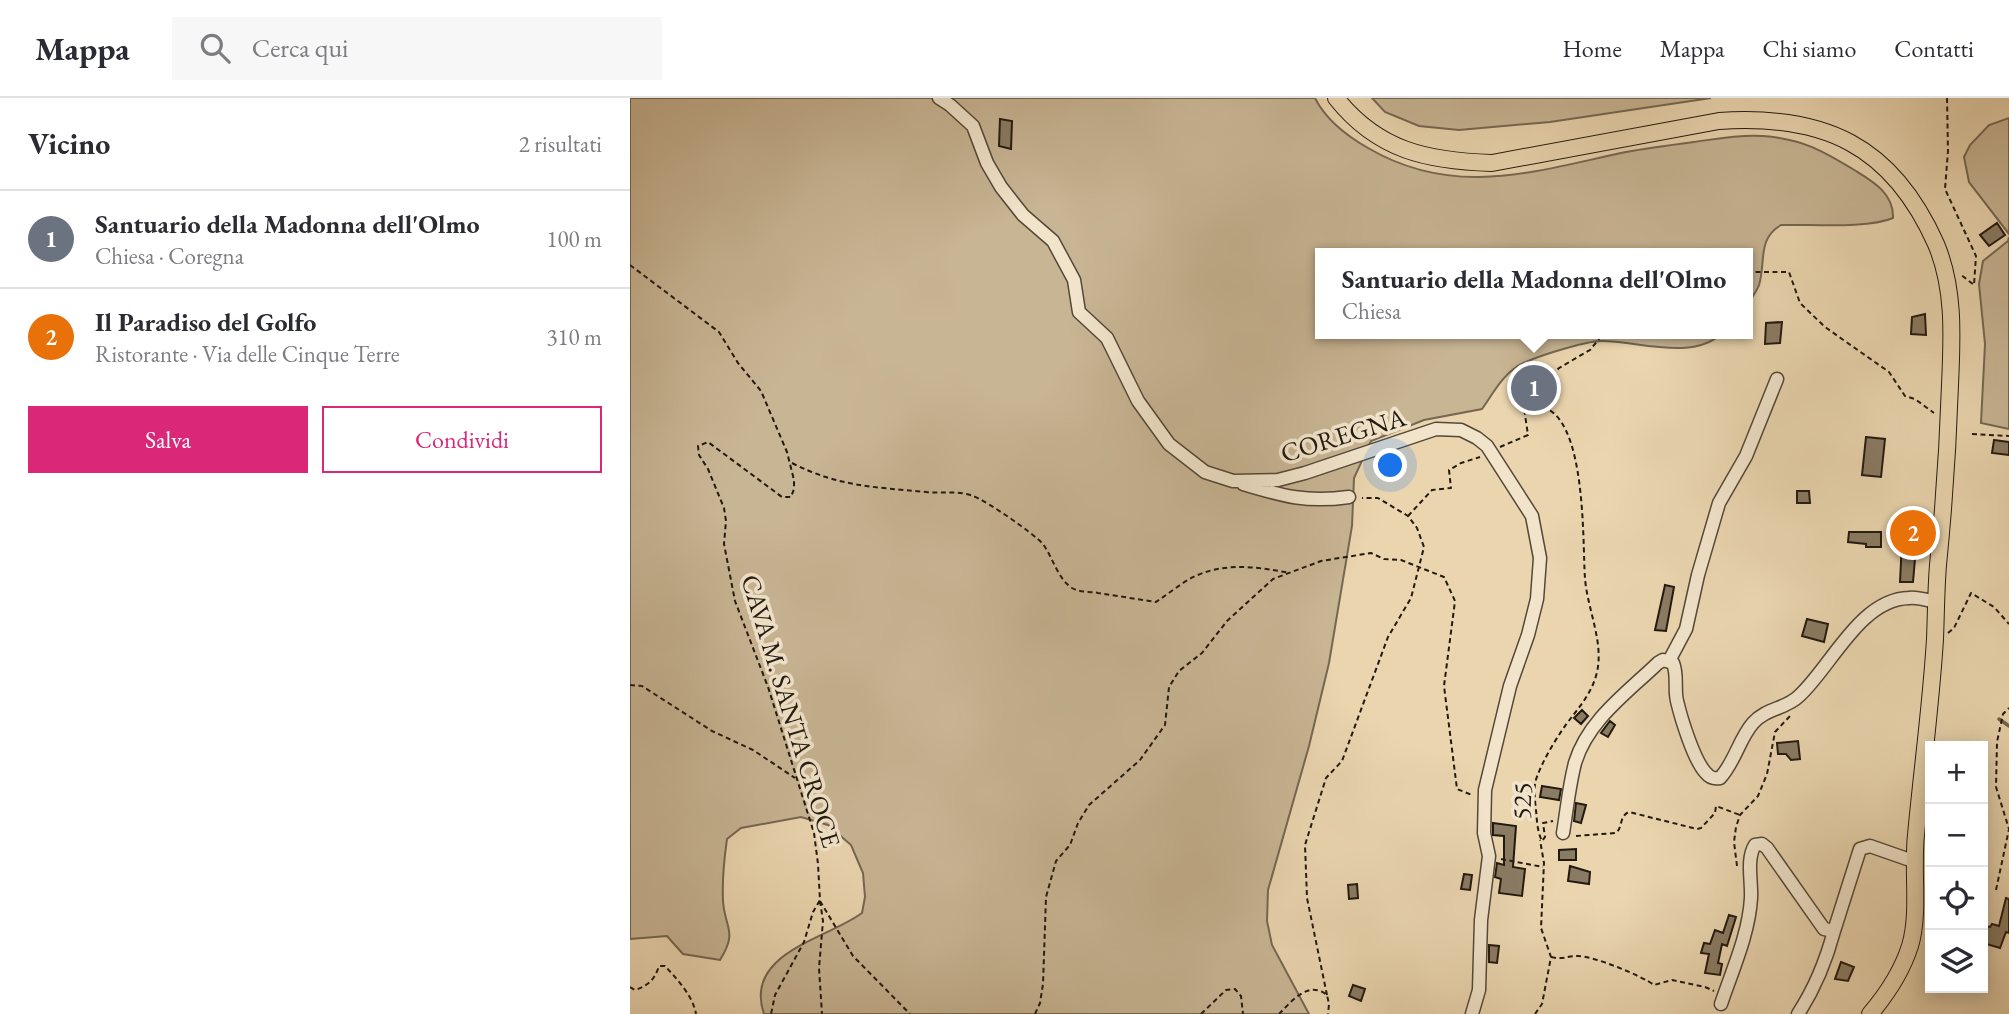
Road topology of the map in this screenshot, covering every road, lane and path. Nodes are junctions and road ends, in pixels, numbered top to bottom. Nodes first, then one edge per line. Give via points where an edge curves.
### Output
1 (939, 98) edge
2 (1336, 98) edge
3 (1947, 98) edge
4 (630, 264) edge
5 (1945, 269) junction
6 (1753, 272) edge
7 (1599, 339) edge
8 (1777, 379) dead end
9 (1547, 408) junction
10 (1936, 416) dead end
11 (1972, 434) dead end
12 (2009, 436) edge
13 (1491, 452) junction
14 (790, 462) junction
15 (1233, 481) junction
16 (1349, 497) joint
17 (1408, 516) junction
18 (1419, 566) junction
19 (1291, 573) junction
20 (1935, 602) junction
21 (2009, 624) edge
22 (1935, 640) junction
23 (1669, 661) junction
24 (630, 685) edge
25 (2009, 708) edge
26 (1793, 713) dead end
27 (796, 779) junction
28 (1484, 800) junction
29 (1563, 833) junction
30 (1540, 839) junction
31 (1489, 856) junction
32 (1913, 861) junction
33 (1544, 867) junction
34 (1996, 890) dead end
35 (820, 900) junction
36 (1835, 931) junction
37 (1551, 957) junction
38 (630, 987) edge
39 (1327, 995) junction
40 (1721, 1001) joint
41 (696, 1014) edge
42 (771, 1014) edge
43 (822, 1014) edge
44 (910, 1014) edge
45 (1035, 1014) edge
46 (1200, 1014) edge
47 (1243, 1014) edge
48 (1279, 1014) edge
49 (1328, 1014) edge
50 (1472, 1014) edge
51 (1535, 1014) edge
52 (1798, 1014) edge
53 (1870, 1014) edge

1 - 15 street, COREGNA via 973,126 1001,187 1023,215 1053,241 1074,280 1079,312 1107,338 1138,401 1169,444 1205,472
2 - 5 main road via 1366,128 1396,148 1453,162 1492,163 1719,121 1755,118 1806,125 1852,144 1891,172 1919,212
3 - 5 path via 1945,189 1976,256 1974,285
4 - 14 path, CAVA M. SANTA CROCE via 719,332 761,391
5 - 20 main road via 1952,348
6 - 10 path via 1789,272 1800,303 1825,327 1889,372 1900,392
7 - 9 path via 1551,376 1555,387
8 - 23 street via 1746,456 1719,502 1686,629
9 - 13 path via 1524,408 1528,435
9 - 30 path, 525 via 1570,440 1578,469 1585,577 1598,667 1581,708 1542,764 1535,784
11 - 12 path
13 - 15 street, COREGNA via 1461,430 1436,429 1278,480
13 - 17 path via 1449,470 1451,488 1432,491
13 - 28 street, COREGNA via 1532,516 1541,558 1537,599 1510,687
14 - 19 path via 866,488 974,496 1041,543 1069,586 1080,592 1156,602 1183,582 1221,567
14 - 27 path, CAVA M. SANTA CROCE via 793,494 782,498 708,442 697,448 724,508 724,544 735,601
15 - 16 street via 1290,498
16 - 17 path via 1378,498
17 - 18 path via 1424,547
18 - 19 path via 1371,553 1321,561
18 - 28 path via 1444,577 1455,601 1444,685 1457,789
18 - 39 path via 1411,598 1388,637 1342,761 1326,778 1305,845 1311,927
19 - 45 path via 1273,579 1179,671 1169,687 1165,725 1140,760 1089,805 1077,823 1070,845 1056,861 1048,888 1043,984
20 - 22 main road
20 - 23 street via 1896,599 1874,611 1798,698 1760,716 1720,778 1706,774 1687,734 1676,699 1675,668
21 - 22 path via 1972,593 1954,628
22 - 32 main road
23 - 29 street via 1658,663 1584,740
24 - 27 path via 642,687
25 - 34 path via 2003,714 1997,742 1996,787 2009,829
26 - 29 path, 525 via 1775,732 1758,796 1740,815 1716,806 1715,813 1697,829 1629,812 1616,833
27 - 35 path, CAVA M. SANTA CROCE via 814,833
28 - 31 street, COREGNA via 1483,833
29 - 30 path, 525 via 1556,821 1544,822 1545,840
30 - 33 path
31 - 33 path
31 - 50 street, COREGNA via 1479,990
32 - 36 street via 1870,846 1860,849
32 - 53 main road via 1910,945 1883,1000
33 - 37 path via 1541,928
35 - 42 path, CAVA M. SANTA CROCE via 804,943 775,995
35 - 43 path
35 - 44 path via 853,956
36 - 40 street via 1824,929 1767,848 1755,845 1751,901
36 - 52 street via 1821,973
37 - 40 path via 1606,961 1654,985 1672,980 1705,987 1718,993
37 - 51 path via 1542,1004
38 - 41 path via 644,987 659,966 665,966 679,980
39 - 48 path via 1321,990 1304,992
39 - 49 path
46 - 47 path via 1230,989 1241,996

